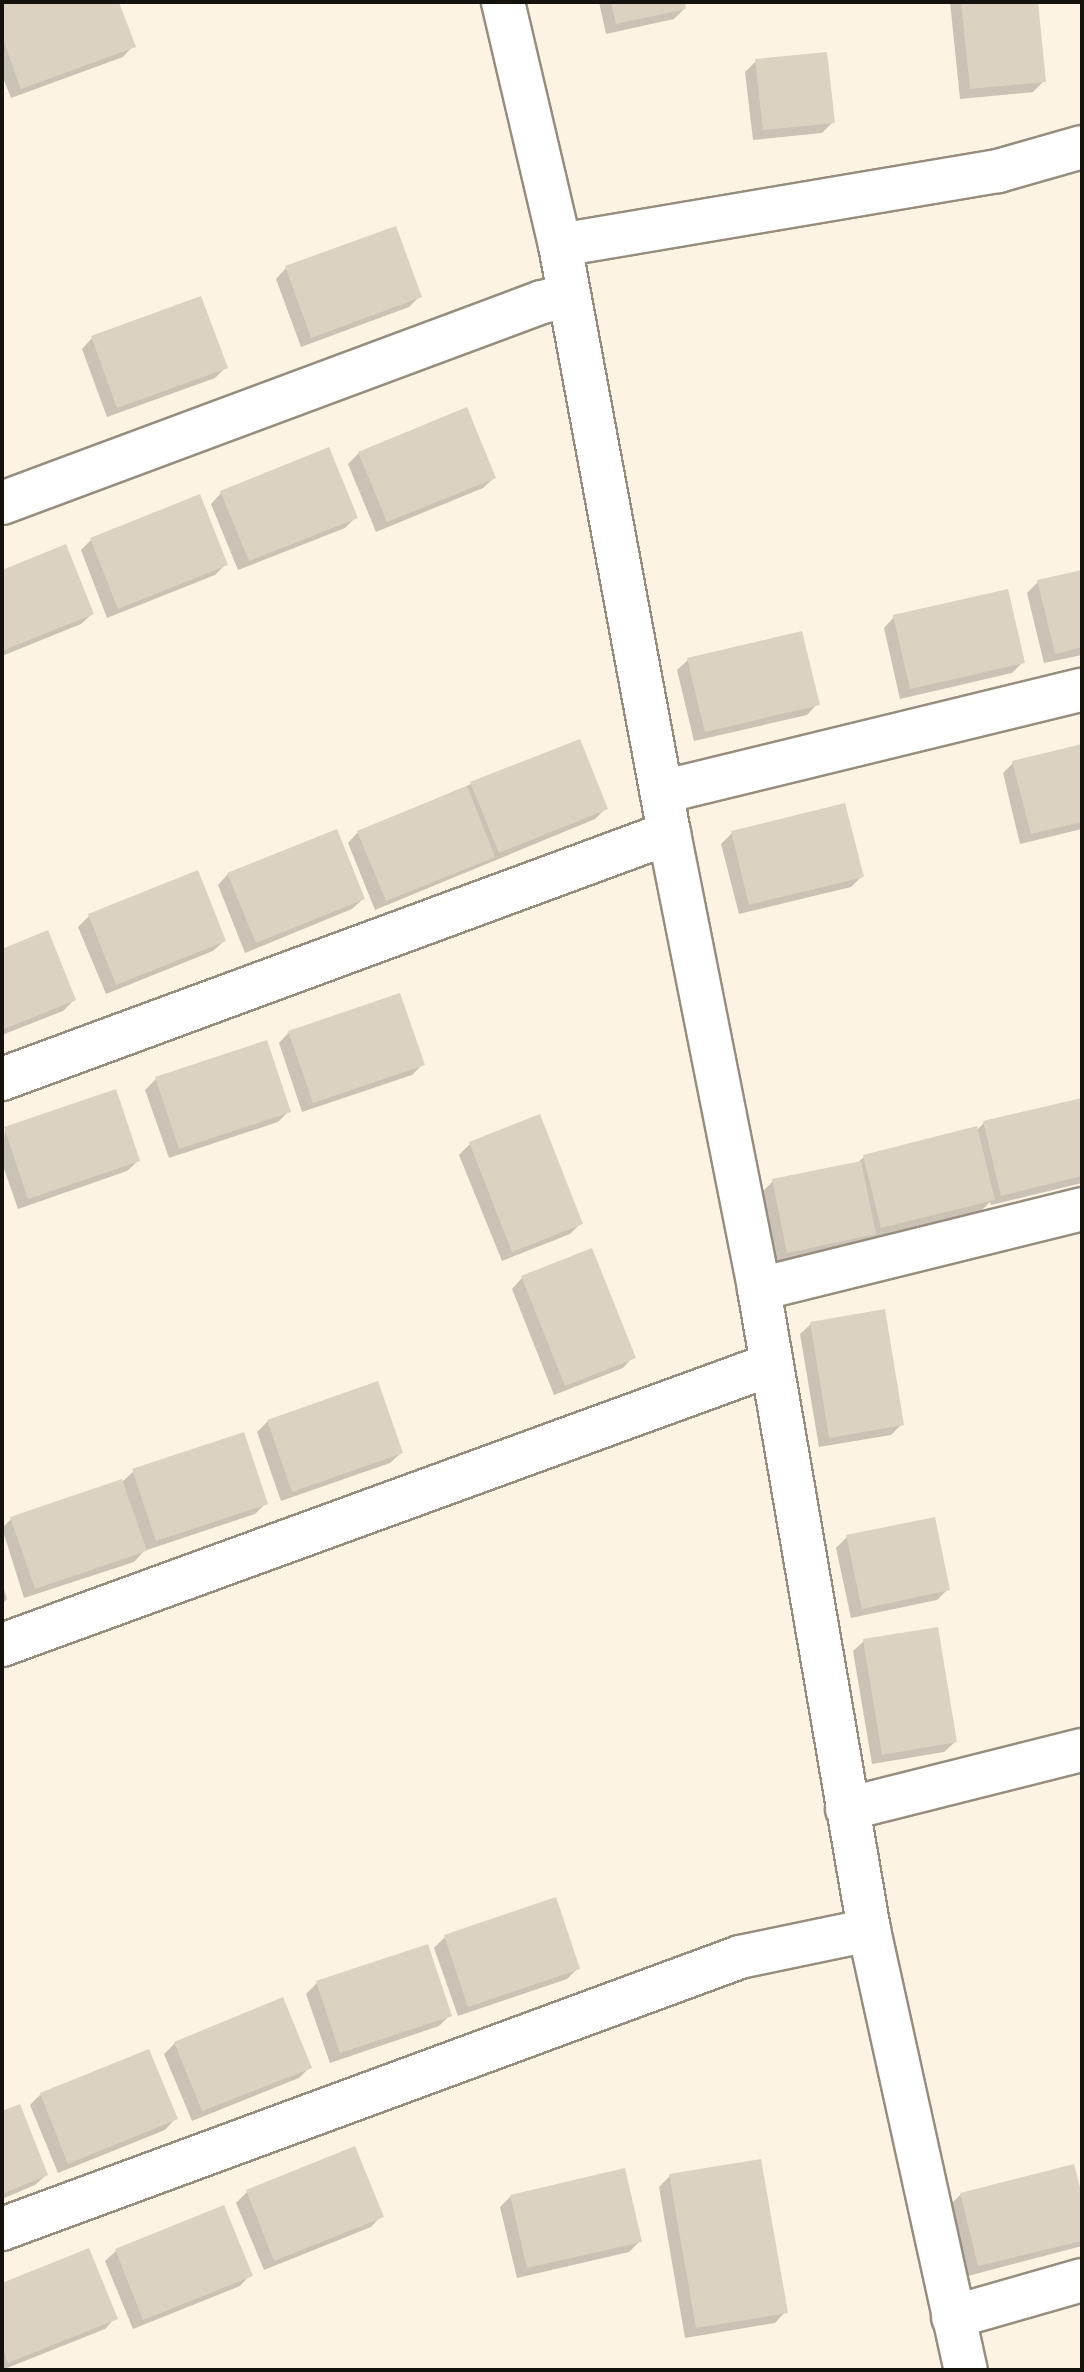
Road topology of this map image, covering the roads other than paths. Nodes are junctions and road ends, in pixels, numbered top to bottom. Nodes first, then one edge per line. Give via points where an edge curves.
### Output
1 (503, 2) edge
2 (1082, 147) edge
3 (560, 245) junction
4 (569, 296) junction
5 (2, 503) edge
6 (1082, 690) edge
7 (662, 792) junction
8 (669, 833) junction
9 (2, 1079) edge
10 (1082, 1209) edge
11 (759, 1289) junction
12 (770, 1365) junction
13 (2, 1645) edge
14 (1082, 1750) edge
15 (847, 1809) junction
16 (869, 1930) junction
17 (2, 2229) edge
18 (1082, 2280) edge
19 (953, 2317) junction
20 (966, 2370) edge

1 - 3 street
2 - 3 street via 998,171
3 - 4 street
4 - 5 street
4 - 7 street
6 - 7 street
7 - 8 street
8 - 9 street
8 - 11 street
10 - 11 street
11 - 12 street
12 - 13 street
12 - 15 street
14 - 15 street
15 - 16 street
16 - 17 street via 740,1957
16 - 19 street
18 - 19 street
19 - 20 street

